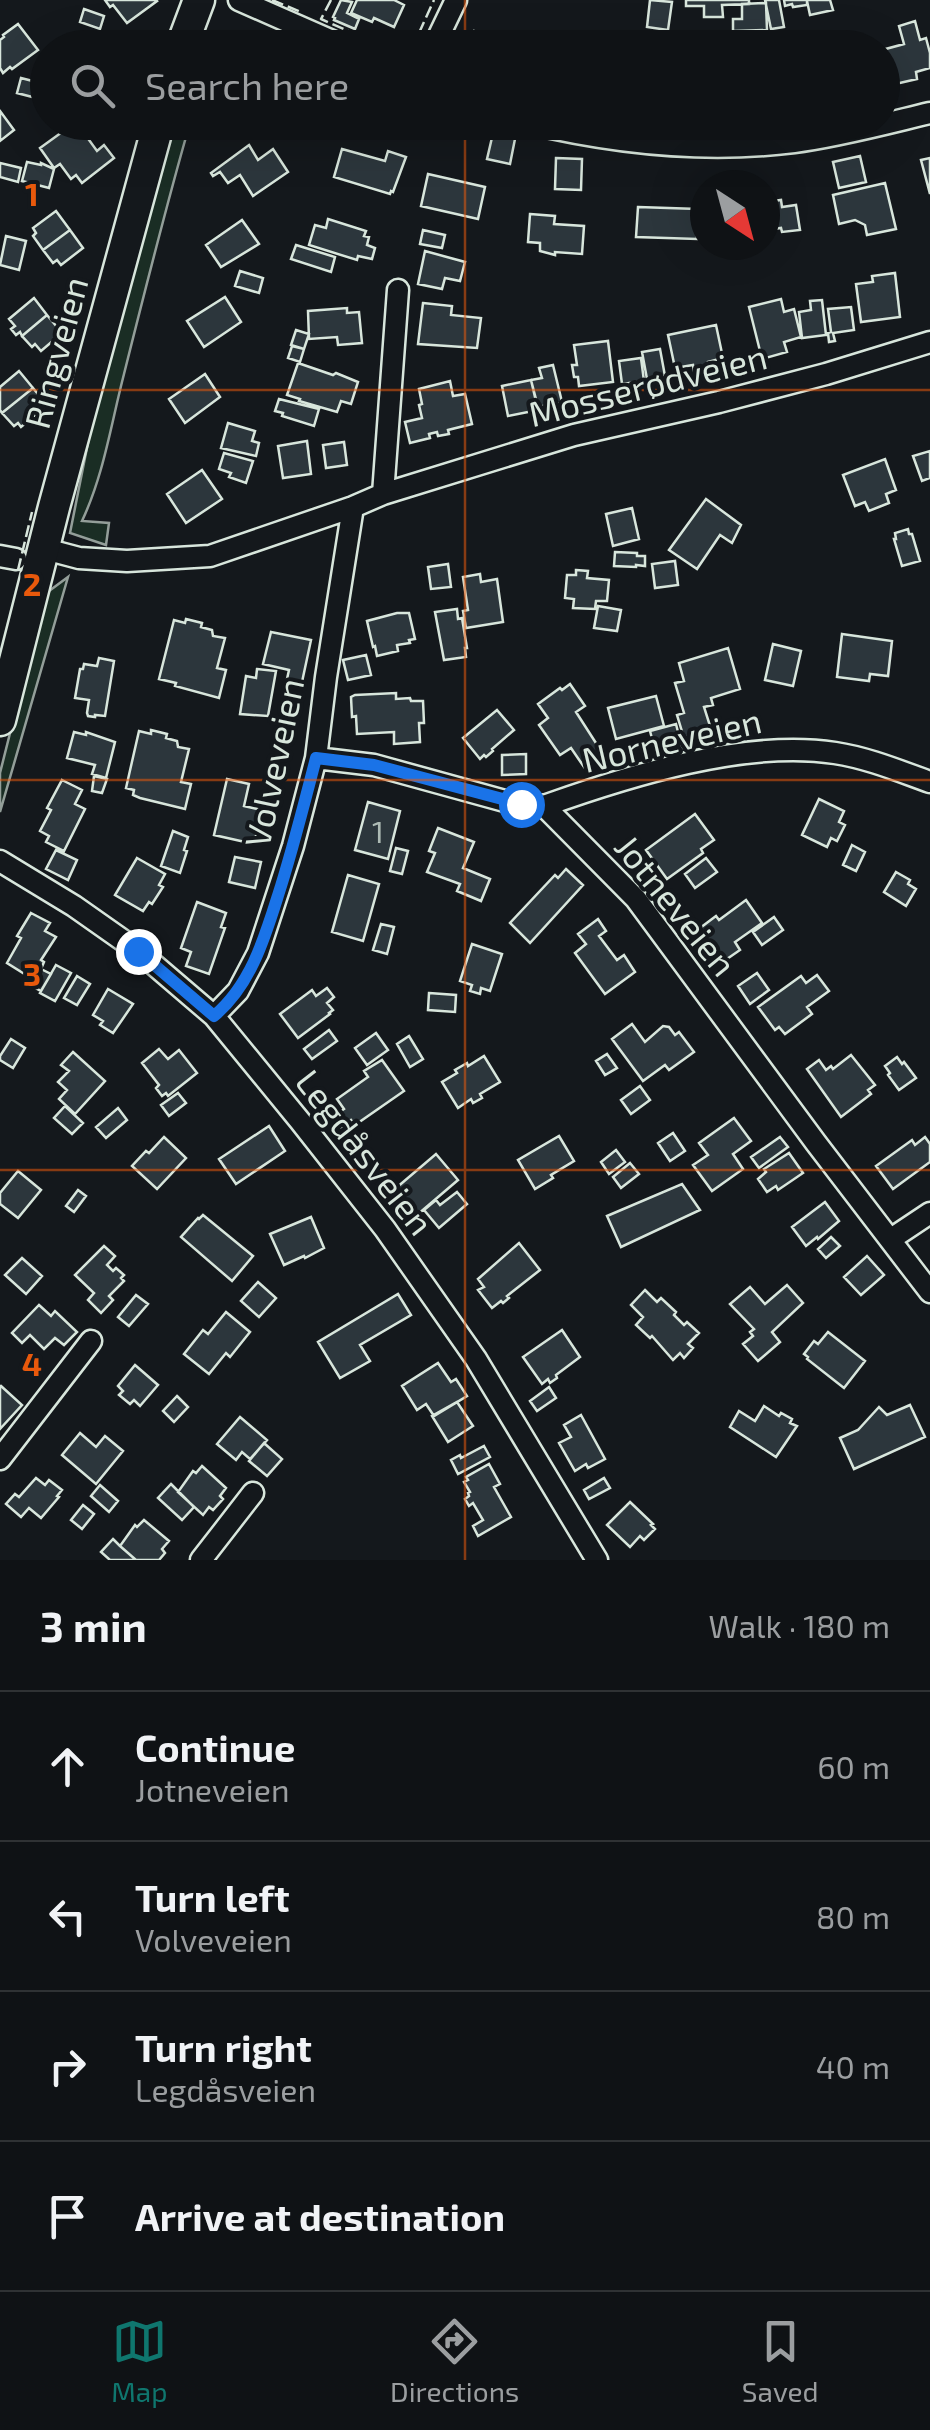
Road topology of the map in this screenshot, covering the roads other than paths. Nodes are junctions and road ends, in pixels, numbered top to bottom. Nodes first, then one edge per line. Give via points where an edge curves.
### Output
1 (199, 0) edge
2 (239, 0) edge
3 (456, 0) edge
4 (188, 30) edge
5 (307, 30) edge
6 (442, 30) edge
7 (930, 112) edge
8 (900, 119) edge
9 (152, 140) edge
10 (629, 140) edge
11 (806, 140) edge
12 (398, 290) dead end
13 (930, 342) edge
14 (383, 494) junction
15 (354, 507) junction
16 (20, 555) edge
17 (0, 720) edge
18 (316, 758) junction
19 (930, 782) edge
20 (544, 806) junction
21 (0, 860) edge
22 (214, 1016) junction
23 (930, 1213) edge
24 (891, 1238) junction
25 (930, 1292) edge
26 (91, 1342) dead end
27 (0, 1459) edge
28 (252, 1493) dead end
29 (201, 1560) edge
30 (596, 1560) edge

1 - 4 main road
2 - 5 street
3 - 6 street
7 - 8 street
9 - 16 main road, Ringveien
10 - 11 street via 752,146
12 - 14 street
13 - 14 street, Mosserødveien via 574,435
14 - 15 street, Mosserødveien
15 - 16 street, Mosserødveien via 210,556 127,562
15 - 18 street, Volveveien
16 - 17 main road, Ringveien
18 - 20 street via 374,765
18 - 22 street, Volveveien via 266,935 238,990
19 - 20 street, Norneveien via 879,763 785,749 644,775
20 - 24 street, Jotneveien via 636,899
21 - 22 street, Legdåsveien via 138,951
22 - 30 street, Legdåsveien via 384,1229 476,1359
23 - 24 street
24 - 25 street, Jotneveien
26 - 27 street
28 - 29 street

